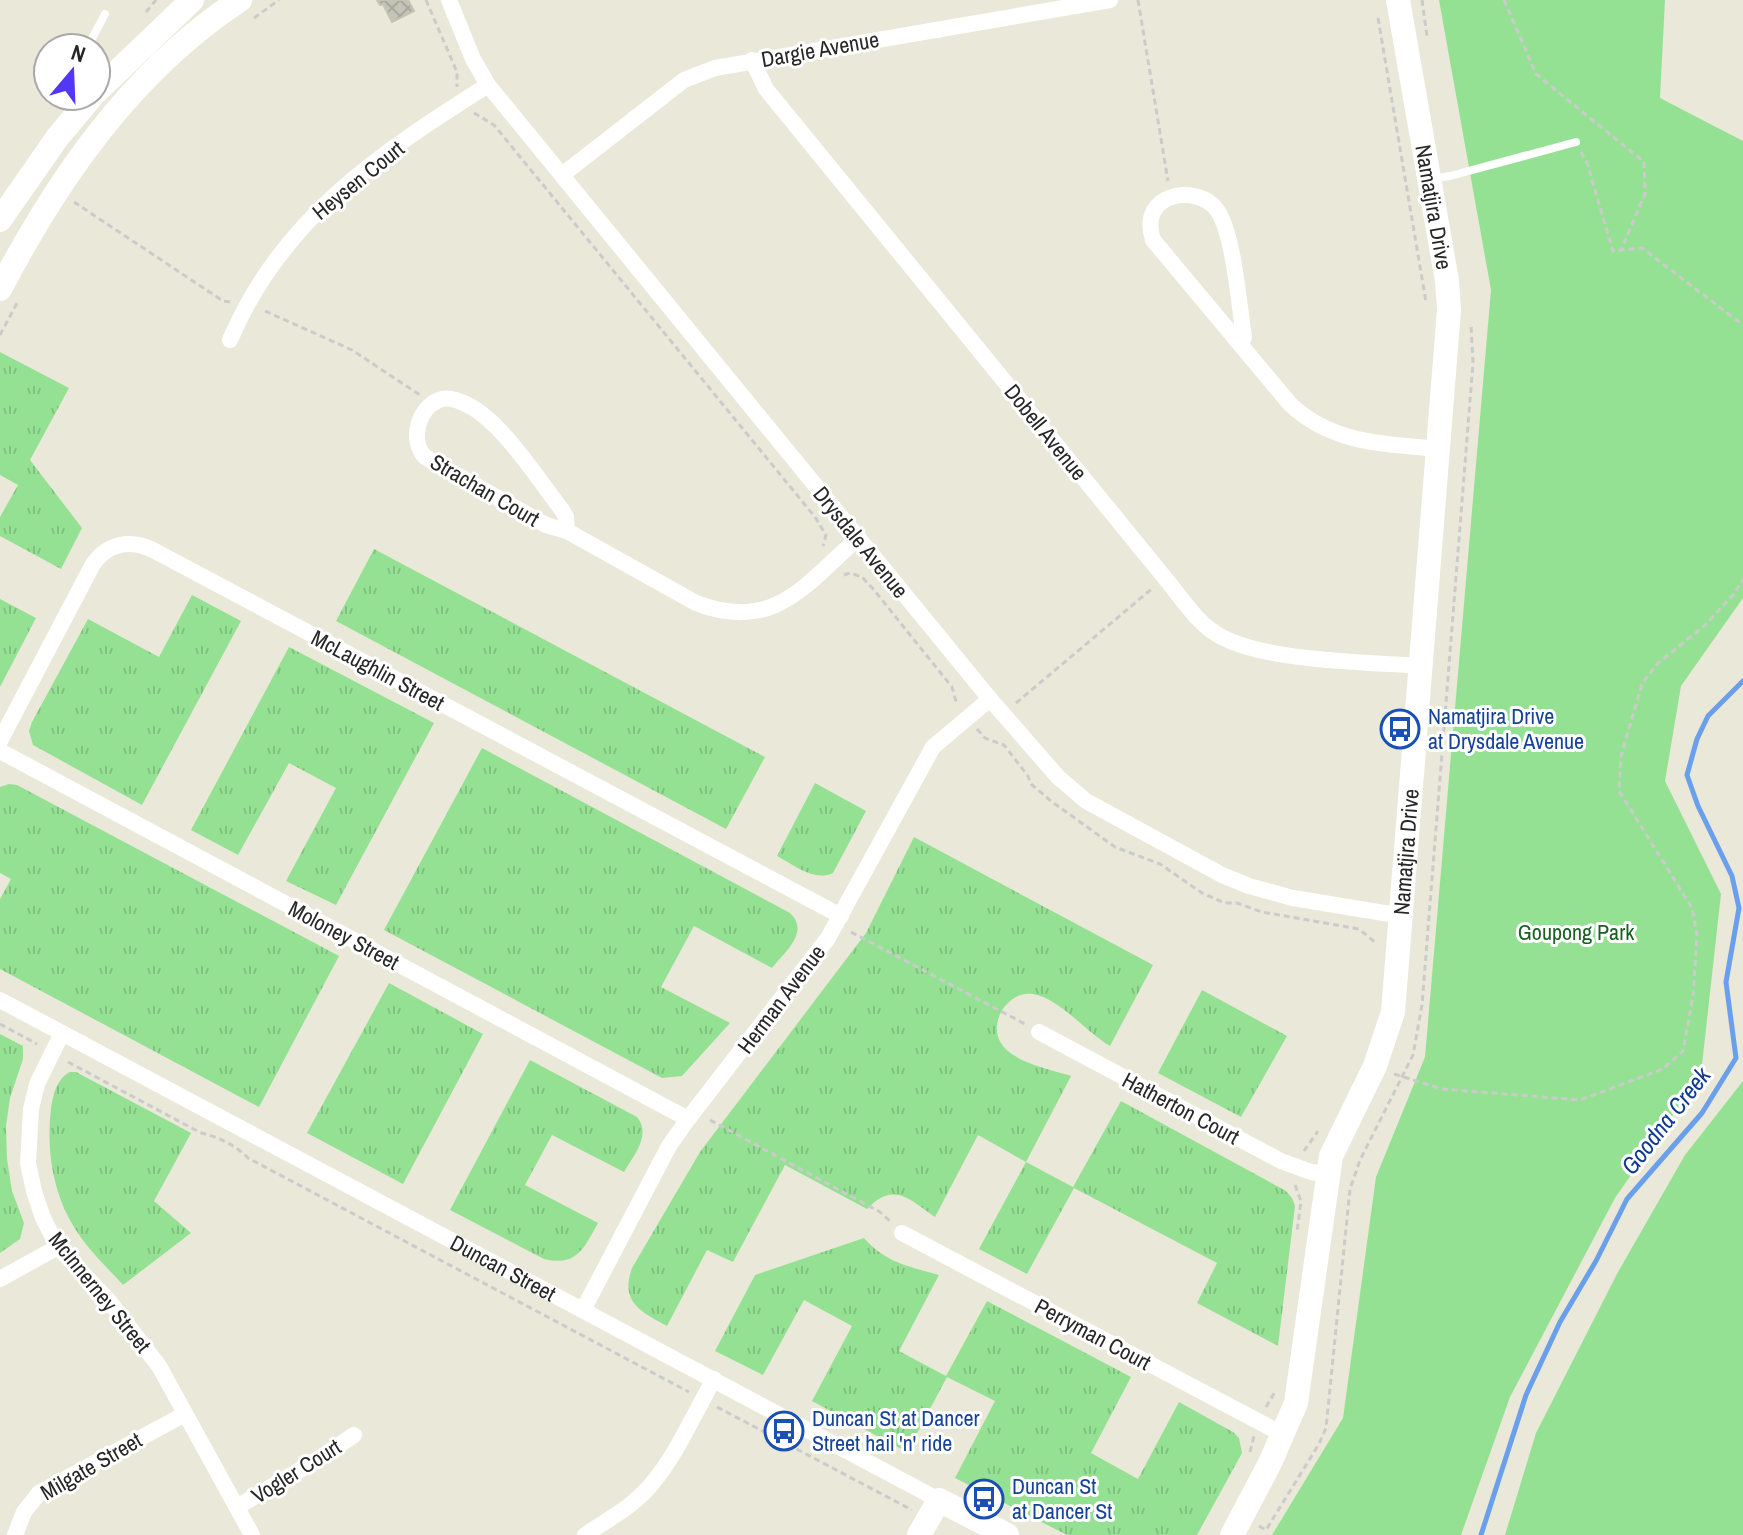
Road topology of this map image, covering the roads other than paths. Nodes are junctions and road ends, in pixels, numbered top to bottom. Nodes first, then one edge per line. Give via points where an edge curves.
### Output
1 (191, 0) edge
2 (449, 0) edge
3 (1110, 0) edge
4 (1398, 0) edge
5 (238, 6) edge
6 (105, 14) dead end
7 (208, 23) junction
8 (95, 32) edge
9 (752, 60) junction
10 (112, 77) edge
11 (488, 85) junction
12 (79, 112) edge
13 (1576, 142) road end
14 (562, 175) junction
15 (1429, 179) junction
16 (0, 220) edge
17 (0, 289) edge
18 (230, 340) dead end
19 (1241, 344) junction
20 (1440, 449) junction
21 (567, 531) junction
22 (858, 538) junction
23 (1422, 666) junction
24 (990, 699) junction
25 (0, 741) edge
26 (0, 751) edge
27 (1391, 914) junction
28 (841, 916) junction
29 (0, 1000) edge
30 (1039, 1032) road end
31 (62, 1033) junction
32 (688, 1119) junction
33 (1327, 1174) junction
34 (902, 1233) road end
35 (58, 1247) junction
36 (0, 1279) edge
37 (583, 1310) junction
38 (714, 1379) junction
39 (185, 1414) junction
40 (354, 1435) dead end
41 (1284, 1435) junction
42 (237, 1507) junction
43 (929, 1518) edge
44 (15, 1535) edge
45 (252, 1535) edge
46 (585, 1535) edge
47 (1007, 1535) edge
48 (1232, 1535) edge

1 - 7 street
1 - 10 street
2 - 11 street, Drysdale Avenue
3 - 9 street, Dargie Avenue
4 - 15 street, Namatjira Drive
5 - 7 street
6 - 8 lane
7 - 17 street via 142,83 93,139 56,189
9 - 14 street, Dargie Avenue via 684,80
9 - 23 street, Dobell Avenue via 766,89 1212,631 1270,653
11 - 14 street, Drysdale Avenue
11 - 18 street, Heysen Court via 334,193 286,244 246,302
12 - 16 street
13 - 15 lane
14 - 22 street, Drysdale Avenue
15 - 20 street, Namatjira Drive via 1449,310
19 - 19 street via 1224,223 1216,208 1187,196 1156,205 1150,216 1153,240
19 - 20 street via 1290,404 1320,427 1368,443
20 - 23 street, Namatjira Drive
21 - 21 street, Strachan Court via 546,525 425,457 417,449 416,431 433,404 455,400 484,415 562,510
21 - 22 street, Strachan Court via 696,603 741,614 790,597
22 - 24 street, Drysdale Avenue
23 - 27 street, Namatjira Drive
24 - 27 street, Drysdale Avenue via 1086,801 1222,875 1293,898
24 - 28 street, Herman Avenue via 933,747
25 - 28 street, McLaughlin Street via 93,564 107,549 135,544
26 - 32 street, Moloney Street
27 - 33 street, Namatjira Drive via 1393,1012
28 - 32 street, Herman Avenue
29 - 31 street, Duncan Street
30 - 33 street, Hatherton Court via 1299,1168
31 - 35 street, McInnerney Street via 37,1084 28,1163 43,1218
31 - 37 street, Duncan Street
32 - 37 street, Herman Avenue
33 - 41 street, Namatjira Drive via 1302,1378
34 - 41 street, Perryman Court
35 - 36 street
35 - 39 street, McInnerney Street via 141,1340
37 - 38 street, Duncan Street
38 - 43 street, Duncan Street
38 - 46 street via 650,1486
39 - 42 street, McInnerney Street
39 - 44 street, Milgate Street via 39,1493
40 - 42 street, Vogler Court
41 - 48 street, Namatjira Drive
42 - 45 street, McInnerney Street
43 - 47 street, Duncan Street

